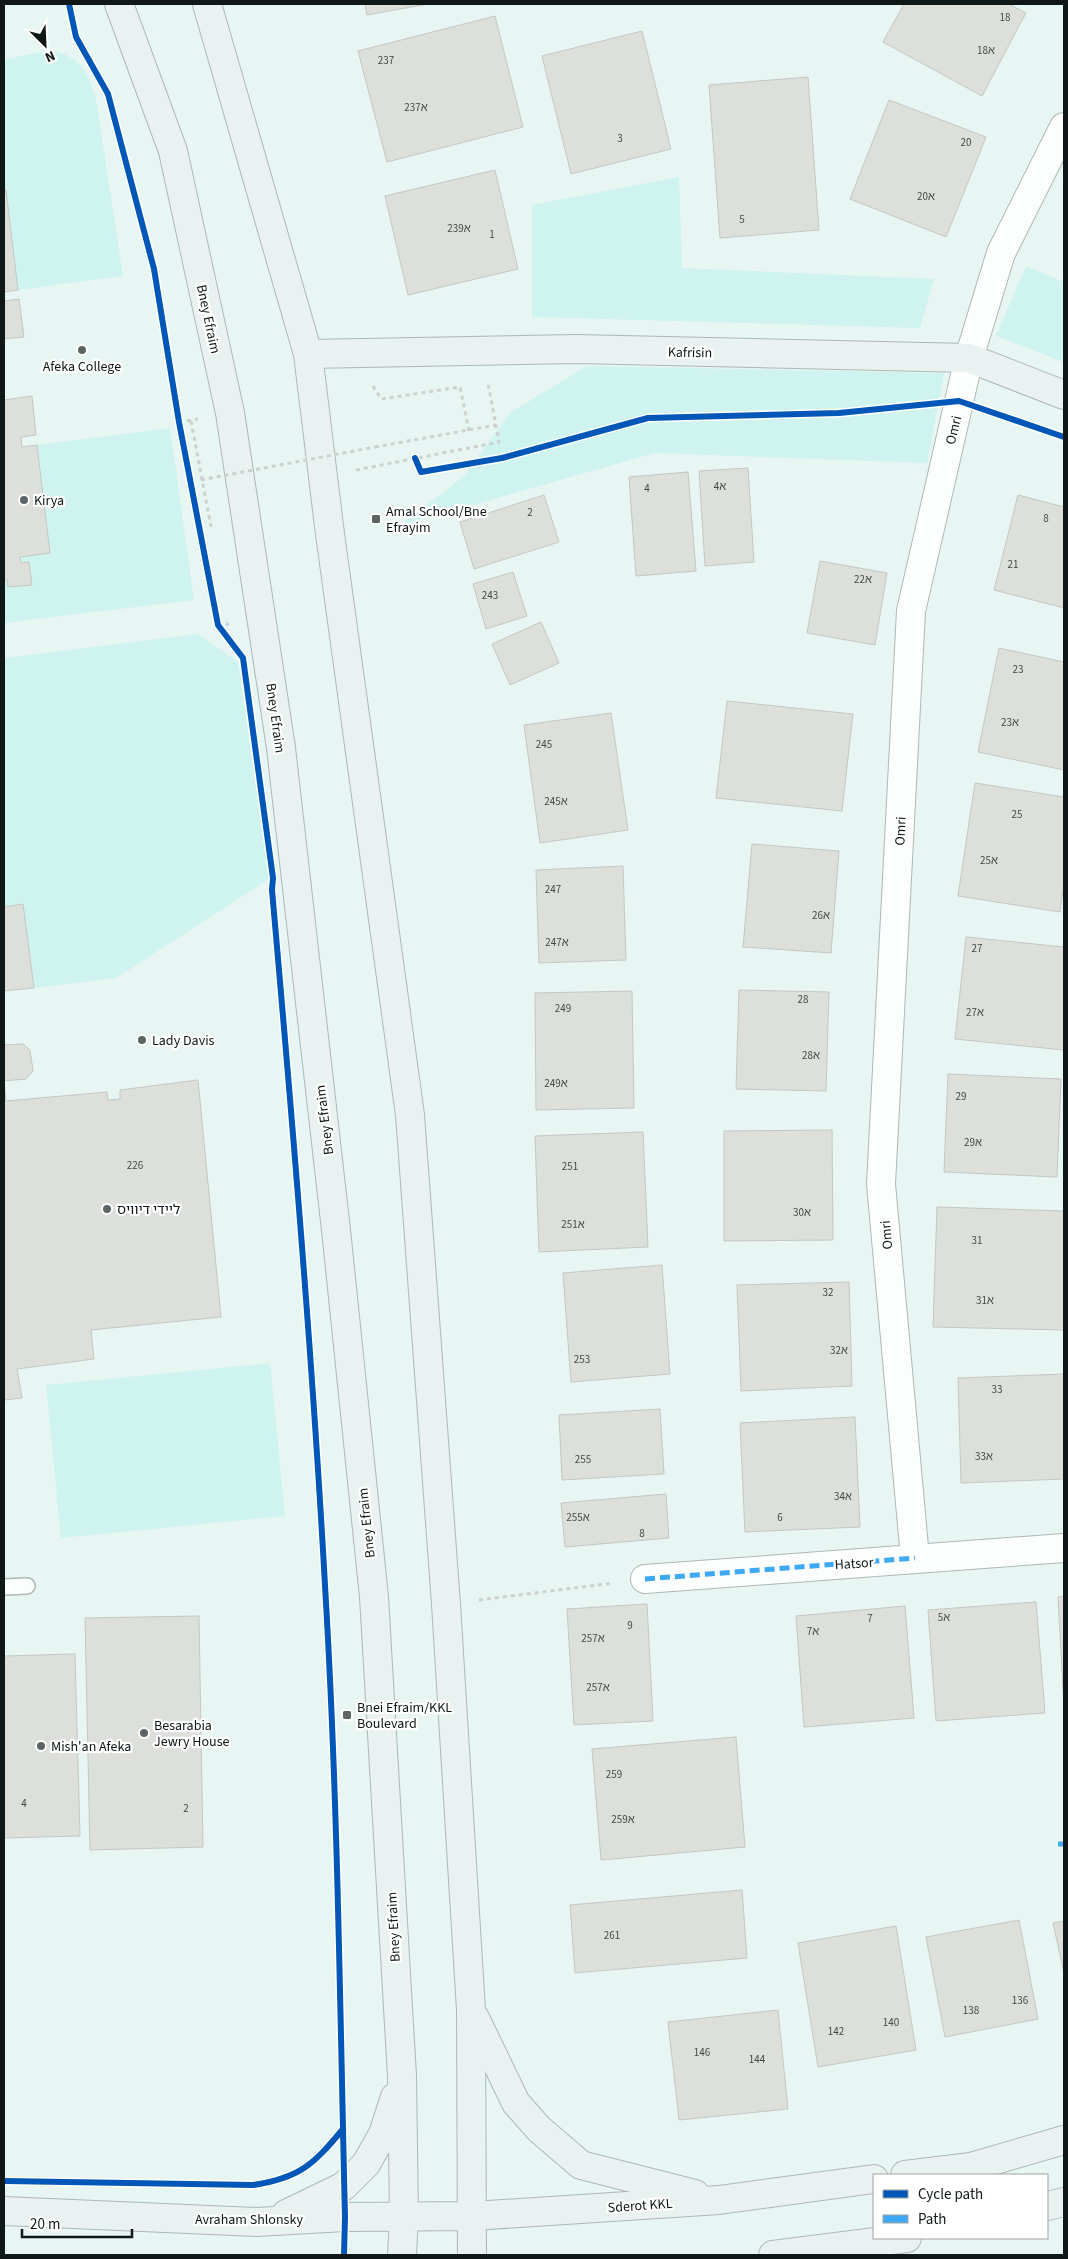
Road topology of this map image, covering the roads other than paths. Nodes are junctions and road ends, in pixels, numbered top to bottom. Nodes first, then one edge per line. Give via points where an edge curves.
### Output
1 (119, 4) edge
2 (207, 4) edge
3 (1064, 127) edge
4 (308, 354) junction
5 (969, 358) junction
6 (1064, 395) edge
7 (1064, 1548) edge
8 (915, 1558) junction
9 (645, 1579) road end
10 (27, 1586) dead end
11 (4, 1588) edge
12 (471, 2010) junction
13 (402, 2076) junction
14 (1064, 2140) edge
15 (914, 2174) edge
16 (873, 2179) edge
17 (719, 2200) junction
18 (1064, 2202) edge
19 (1048, 2206) edge
20 (4, 2211) edge
21 (473, 2216) junction
22 (404, 2217) junction
23 (257, 2222) junction
24 (899, 2239) edge
25 (402, 2255) edge
26 (472, 2255) edge
27 (774, 2255) edge

1 - 13 main road, Bney Efraim via 173,150 230,413 281,748 374,1598
2 - 4 main road
3 - 5 street, Omri via 1001,253
4 - 5 main road, Kafrisin via 586,349
4 - 12 main road via 410,1115
5 - 6 main road, Kafrisin
5 - 8 street, Omri via 911,611 881,1184
7 - 8 street, Hatsor
8 - 9 street, Hatsor
10 - 11 lane
12 - 17 main road via 516,2103 539,2129 581,2165
12 - 21 main road
13 - 22 main road, Bney Efraim
13 - 23 main road via 383,2134 366,2164 344,2186 290,2213
14 - 15 main road via 971,2167
16 - 17 main road, Sderot KKL
17 - 21 main road, Sderot KKL
18 - 19 main road
20 - 23 main road, Avraham Shlonsky
21 - 22 main road, Sderot KKL
21 - 26 main road
22 - 23 main road, Avraham Shlonsky
22 - 25 main road, Bney Efraim
24 - 27 main road

